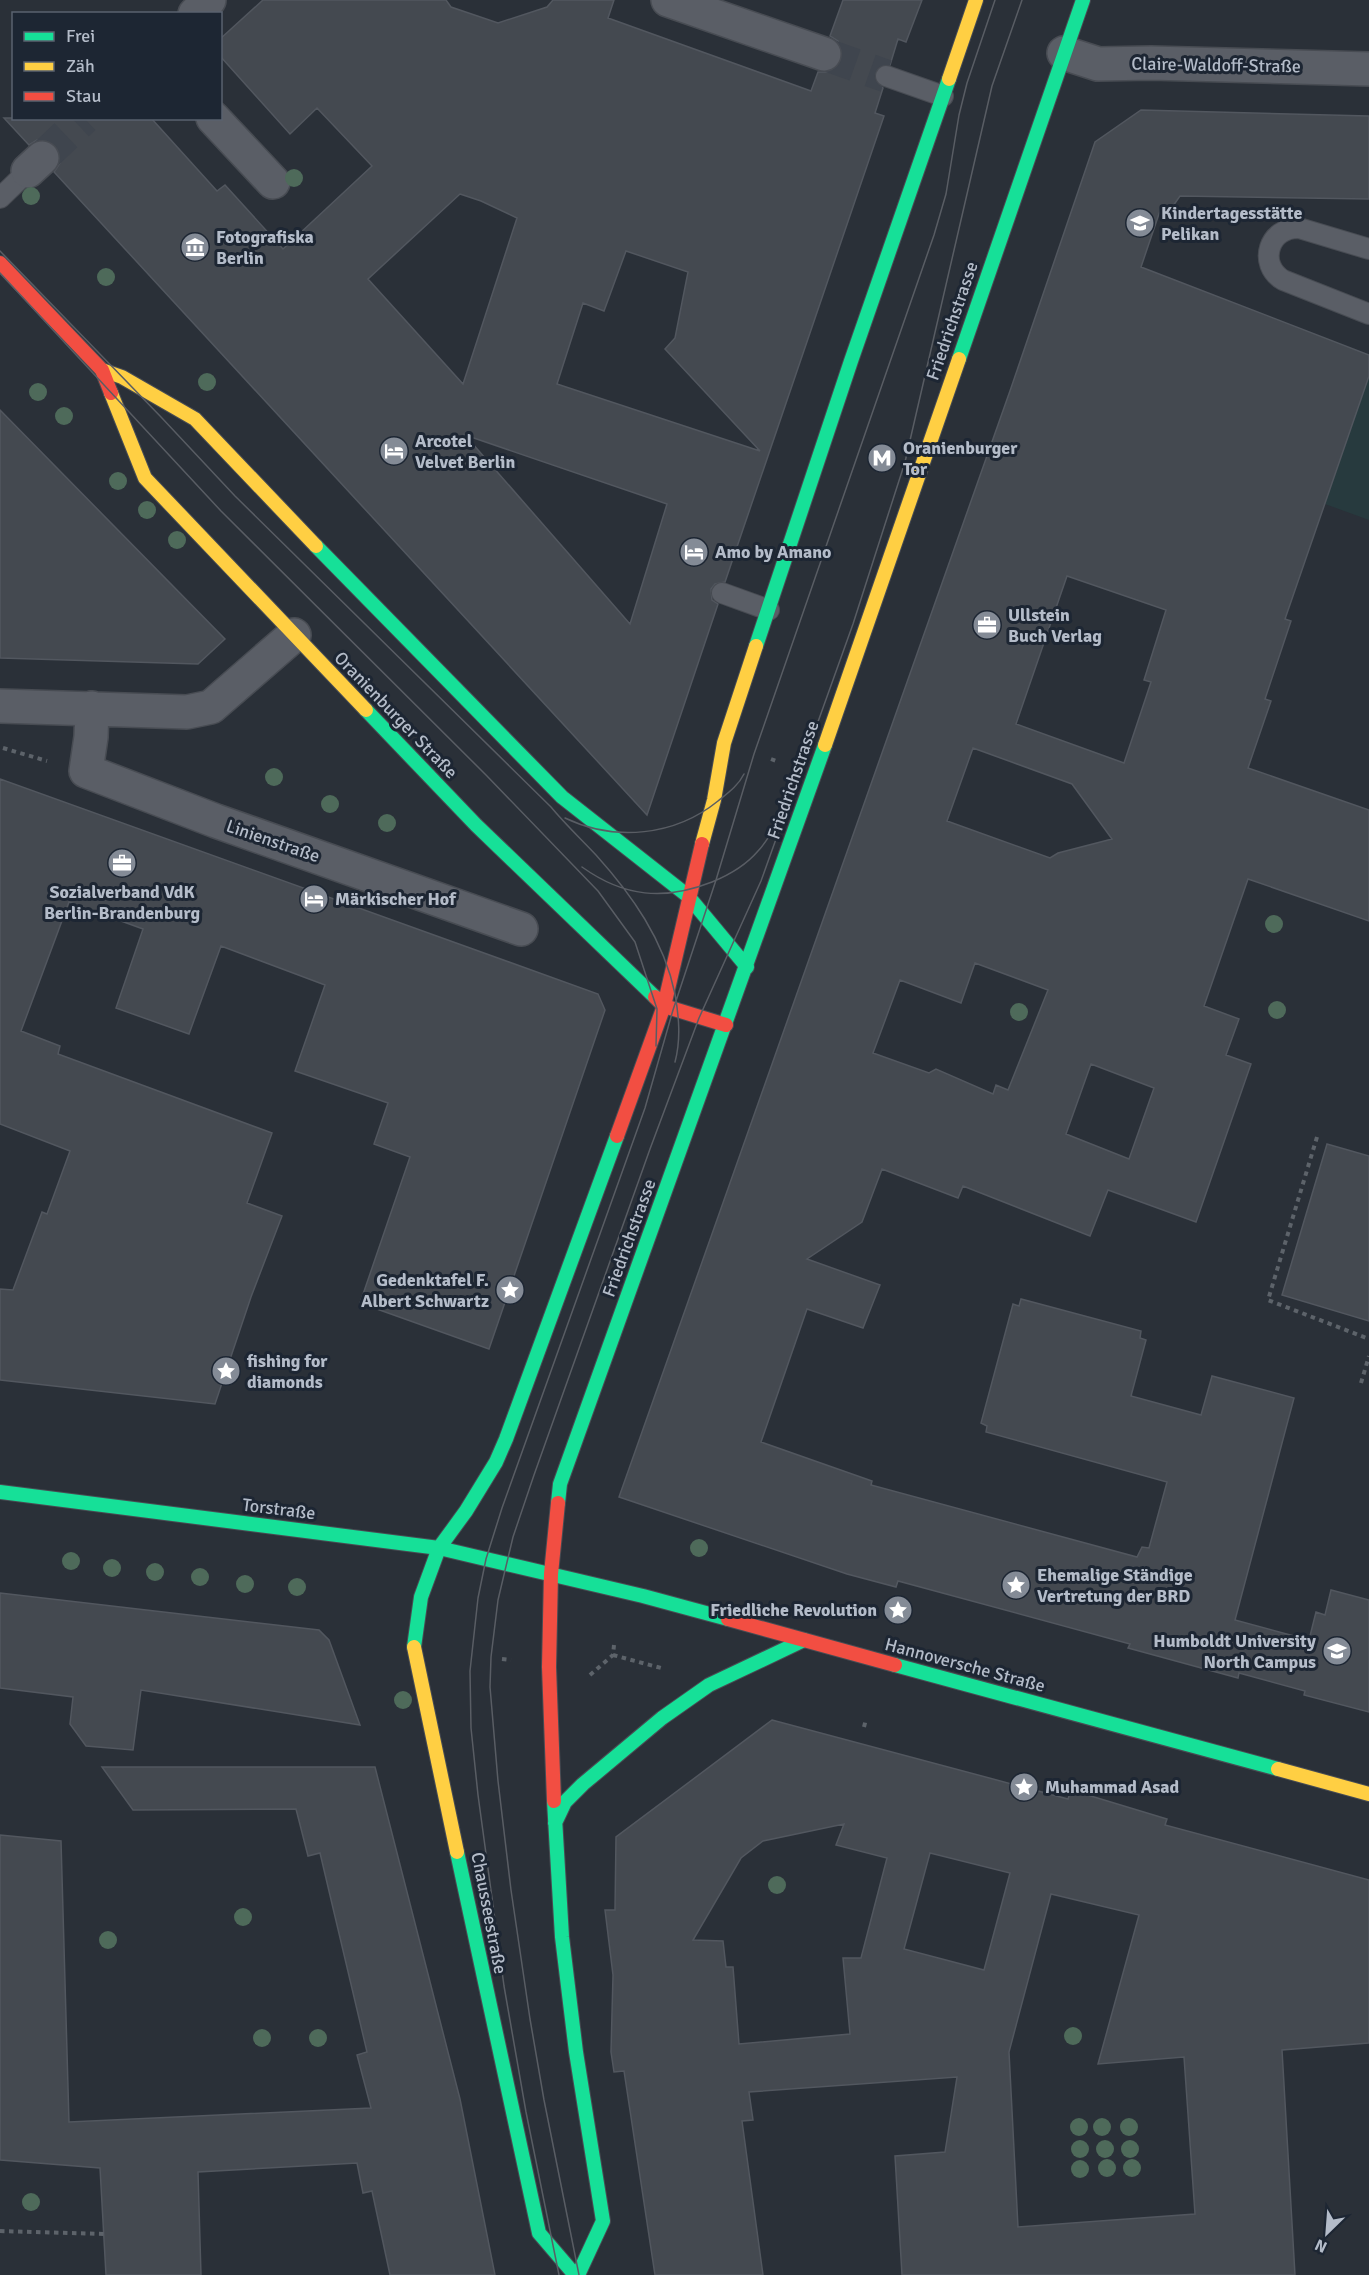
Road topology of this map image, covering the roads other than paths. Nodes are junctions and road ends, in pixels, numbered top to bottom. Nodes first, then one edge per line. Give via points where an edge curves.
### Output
1 (209, 0) edge
2 (668, 0) edge
3 (976, 0) edge
4 (1083, 0) edge
5 (197, 12) edge
6 (1064, 53) junction
7 (824, 54) tunnel mouth
8 (1369, 69) edge
9 (886, 76) tunnel mouth
10 (943, 96) junction
11 (215, 120) edge
12 (35, 165) tunnel mouth
13 (273, 182) dead end
14 (0, 198) edge
15 (1369, 249) edge
16 (0, 264) edge
17 (1369, 314) edge
18 (102, 370) junction
19 (722, 593) dead end
20 (769, 610) junction
21 (294, 635) junction
22 (0, 706) edge
23 (92, 708) junction
24 (688, 896) junction
25 (521, 929) dead end
26 (747, 967) junction
27 (664, 1006) junction
28 (726, 1025) junction
29 (0, 1492) edge
30 (439, 1548) junction
31 (551, 1574) junction
32 (804, 1640) junction
33 (1369, 1794) edge
34 (555, 1823) junction
35 (576, 2275) edge

1 - 5 street
2 - 7 street
3 - 10 main road
4 - 6 main road, Friedrichstrasse
6 - 8 street, Claire-Waldoff-Straße via 1098,64
6 - 26 main road, Friedrichstrasse
9 - 10 lane
10 - 20 main road
11 - 13 street
12 - 14 lane
15 - 17 lane via 1291,228 1272,241 1268,257 1273,272 1283,280
16 - 18 main road, Oranienburger Straße
18 - 21 main road, Oranienburger Straße via 145,478
18 - 24 main road, Oranienburger Straße via 122,377 195,419 562,797
19 - 20 lane
20 - 24 main road via 724,743 714,800
21 - 23 street via 211,707 187,712
21 - 27 main road, Oranienburger Straße via 476,825
22 - 23 street
23 - 25 street, Linienstraße via 86,771
24 - 26 main road, Oranienburger Straße
24 - 27 main road
26 - 28 main road, Friedrichstrasse
27 - 28 main road, Oranienburger Straße
27 - 30 main road via 506,1439 466,1511
28 - 31 main road, Friedrichstrasse via 560,1484
29 - 30 main road, Torstraße
30 - 31 main road, Torstraße
30 - 35 main road, Chausseestraße via 421,1596 414,1645 539,2233
31 - 32 main road, Hannoversche Straße
31 - 34 main road, Chausseestraße via 549,1686
32 - 33 main road, Hannoversche Straße
32 - 34 main road via 709,1685 662,1718 584,1784 566,1802
34 - 35 main road, Chausseestraße via 562,1937 603,2221

